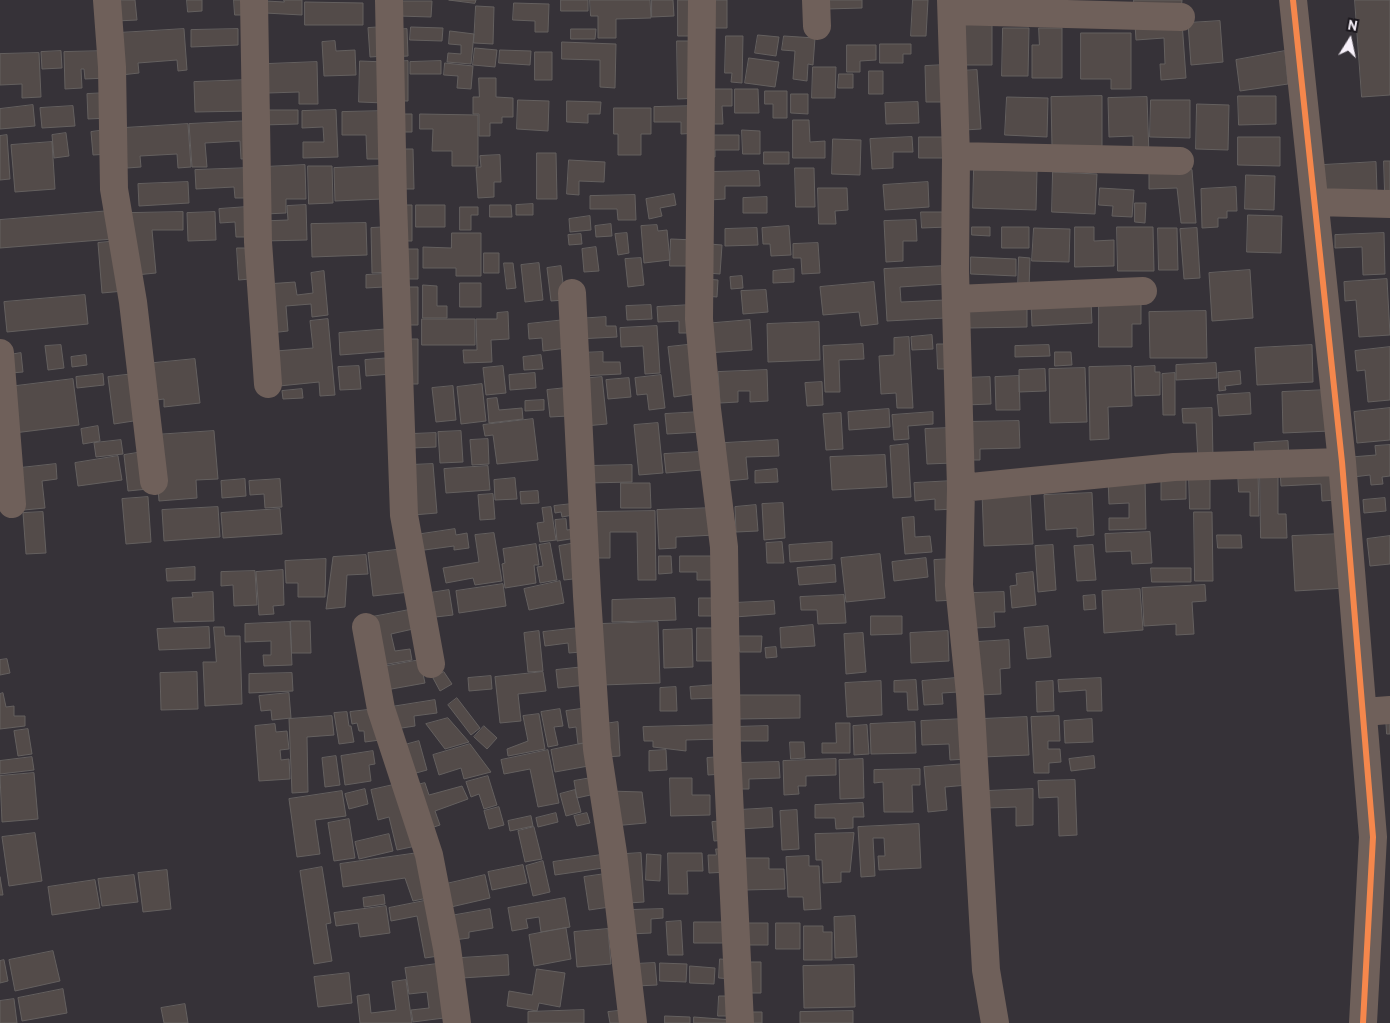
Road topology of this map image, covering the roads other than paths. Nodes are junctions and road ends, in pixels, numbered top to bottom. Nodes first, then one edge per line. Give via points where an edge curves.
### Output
1 (107, 0) edge
2 (254, 0) edge
3 (389, 0) edge
4 (702, 0) edge
5 (1293, 0) edge
6 (952, 5) edge
7 (1181, 17) dead end
8 (956, 156) junction
9 (1180, 161) dead end
10 (1315, 202) junction
11 (1390, 204) edge
12 (1143, 291) dead end
13 (572, 293) dead end
14 (956, 299) junction
15 (0, 353) edge
16 (268, 384) dead end
17 (1342, 462) junction
18 (154, 480) dead end
19 (961, 488) junction
20 (12, 504) dead end
21 (366, 627) dead end
22 (431, 664) dead end
23 (1377, 711) edge
24 (457, 1023) edge
25 (633, 1023) edge
26 (740, 1023) edge
27 (994, 1023) edge
28 (1363, 1023) edge

1 - 18 street via 112,67 114,189 133,302
2 - 16 street via 258,242
3 - 22 street via 404,515
4 - 26 street via 699,319 724,547 727,752
5 - 10 street
6 - 7 street
6 - 8 street
8 - 9 street
8 - 14 street
10 - 11 street
10 - 17 street
12 - 14 street
13 - 25 street via 597,749
14 - 19 street
15 - 20 street
17 - 19 street via 1174,467
17 - 23 street
19 - 27 street via 958,585 970,694 986,970
21 - 24 street via 381,709 429,855 448,948
23 - 28 street

